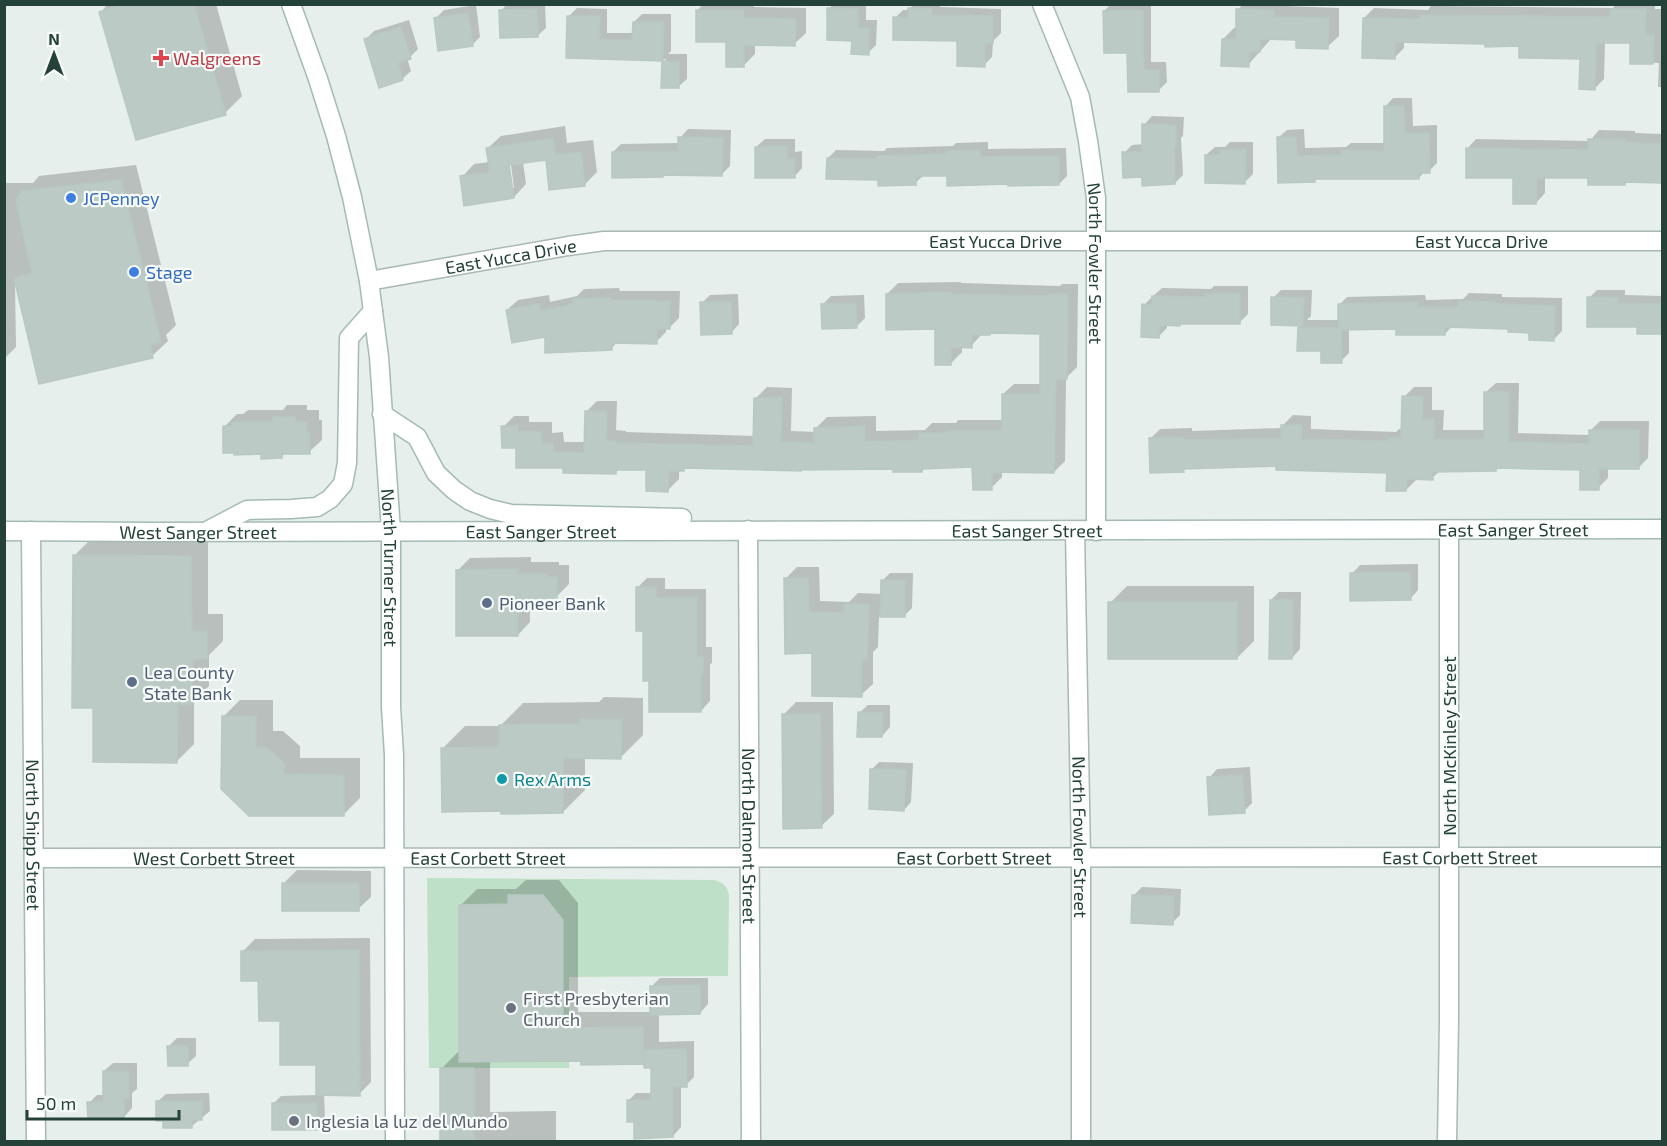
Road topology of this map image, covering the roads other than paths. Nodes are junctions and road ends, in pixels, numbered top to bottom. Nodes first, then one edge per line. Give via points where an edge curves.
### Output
1 (1042, 4) edge
2 (292, 5) edge
3 (1096, 240) junction
4 (1662, 241) edge
5 (369, 281) junction
6 (373, 311) junction
7 (382, 414) junction
8 (1662, 529) edge
9 (1449, 530) junction
10 (4, 531) edge
11 (31, 531) junction
12 (391, 531) junction
13 (710, 531) junction
14 (748, 531) junction
15 (1075, 531) junction
16 (1096, 531) junction
17 (205, 532) junction
18 (394, 857) junction
19 (1662, 857) edge
20 (34, 858) junction
21 (750, 858) junction
22 (1081, 858) junction
23 (1449, 858) junction
24 (36, 1142) edge
25 (395, 1142) edge
26 (751, 1142) edge
27 (1081, 1142) edge
28 (1447, 1142) edge

1 - 3 street, North Fowler Street via 1080,96 1096,198
2 - 5 street, North Turner Street via 336,136
3 - 4 street, East Yucca Drive
3 - 5 street, East Yucca Drive via 604,241
3 - 16 street, North Fowler Street
5 - 6 street, North Turner Street
6 - 7 street, North Turner Street
6 - 17 street via 348,338 347,463 343,484 317,507 247,510
7 - 12 street, North Turner Street
7 - 13 street via 417,437 436,473 454,490 490,509 511,514 692,519
8 - 9 street, East Sanger Street
9 - 16 street, East Sanger Street
9 - 23 street, North McKinley Street
10 - 11 street, West Sanger Street
11 - 17 street, West Sanger Street
11 - 20 street, North Shipp Street
12 - 13 street, East Sanger Street
12 - 17 street, West Sanger Street
12 - 18 street, North Turner Street
13 - 14 street, East Sanger Street
14 - 15 street, East Sanger Street
14 - 21 street, North Dalmont Street
15 - 16 street, East Sanger Street
15 - 22 street, North Fowler Street
18 - 20 street, West Corbett Street
18 - 21 street, East Corbett Street
18 - 25 street, North Turner Street
19 - 23 street, East Corbett Street
20 - 24 street, North Shipp Street
21 - 22 street, East Corbett Street
21 - 26 street, North Dalmont Street
22 - 23 street, East Corbett Street
22 - 27 street, North Fowler Street
23 - 28 street, North McKinley Street

